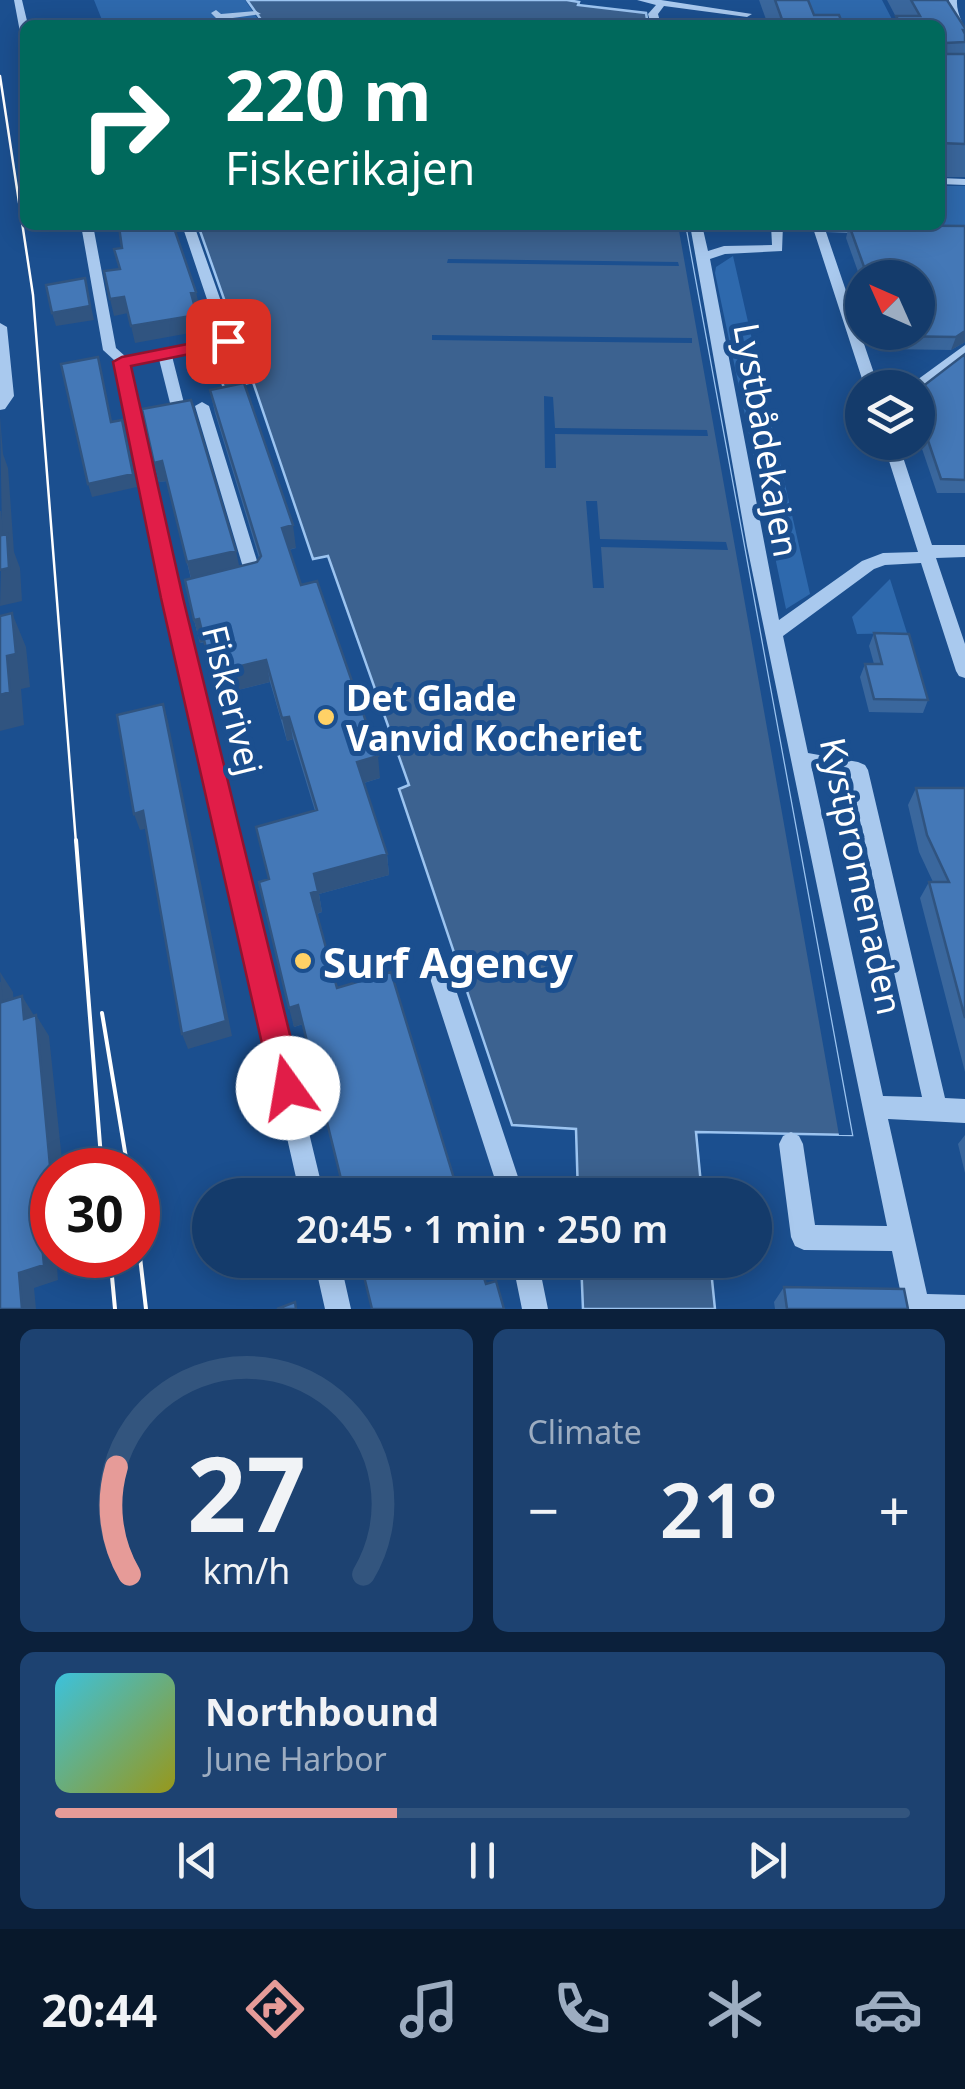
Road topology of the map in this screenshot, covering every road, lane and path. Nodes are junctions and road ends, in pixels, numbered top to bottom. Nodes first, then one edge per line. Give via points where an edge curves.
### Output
1 (641, 0) edge
2 (707, 0) edge
3 (743, 0) edge
4 (953, 0) edge
5 (249, 3) dead end
6 (662, 3) junction
7 (238, 10) dead end
8 (713, 12) junction
9 (216, 13) junction
10 (256, 14) dead end
11 (749, 19) edge
12 (212, 20) edge
13 (655, 20) edge
14 (719, 20) edge
15 (965, 34) edge
16 (87, 230) edge
17 (190, 230) edge
18 (697, 230) edge
19 (778, 230) edge
20 (819, 230) edge
21 (703, 258) junction
22 (0, 327) edge
23 (965, 349) edge
24 (164, 354) junction
25 (122, 362) junction
26 (866, 370) edge
27 (935, 372) edge
28 (0, 406) edge
29 (156, 416) junction
30 (896, 460) edge
31 (965, 551) edge
32 (928, 554) junction
33 (238, 581) edge
34 (774, 633) junction
35 (965, 670) edge
36 (801, 759) junction
37 (438, 969) dead end
38 (876, 1108) junction
39 (936, 1109) junction
40 (965, 1111) edge
41 (792, 1144) dead end
42 (308, 1178) edge
43 (506, 1178) edge
44 (904, 1239) junction
45 (330, 1278) edge
46 (530, 1278) edge
47 (917, 1308) edge
48 (965, 1308) edge
49 (338, 1309) edge
50 (536, 1309) edge

1 - 6 street
2 - 8 street
3 - 11 street
4 - 15 street
5 - 9 street
6 - 8 street
6 - 13 street
7 - 9 street
8 - 11 street
8 - 14 street
9 - 10 street
9 - 12 street
16 - 25 street, Fiskerivej via 110,350
17 - 24 street via 228,341
18 - 21 street, Lystbådekajen
19 - 21 street via 778,248 724,250
20 - 26 street
21 - 34 street, Lystbådekajen
22 - 28 street via 7,396
23 - 27 street
24 - 25 street
24 - 29 street
25 - 29 street, Fiskerivej
29 - 33 street via 209,405 254,577
29 - 42 street, Fiskerivej via 180,595
30 - 32 street
31 - 32 street
32 - 34 street via 868,564
32 - 35 street
34 - 36 street, Kystpromenaden
36 - 38 street, Kystpromenaden
36 - 39 street via 858,770
37 - 43 street
38 - 39 street
38 - 44 street, Kystpromenaden
39 - 40 street
41 - 44 street via 804,1237
44 - 47 street, Kystpromenaden
45 - 49 street
46 - 50 street
47 - 48 street

